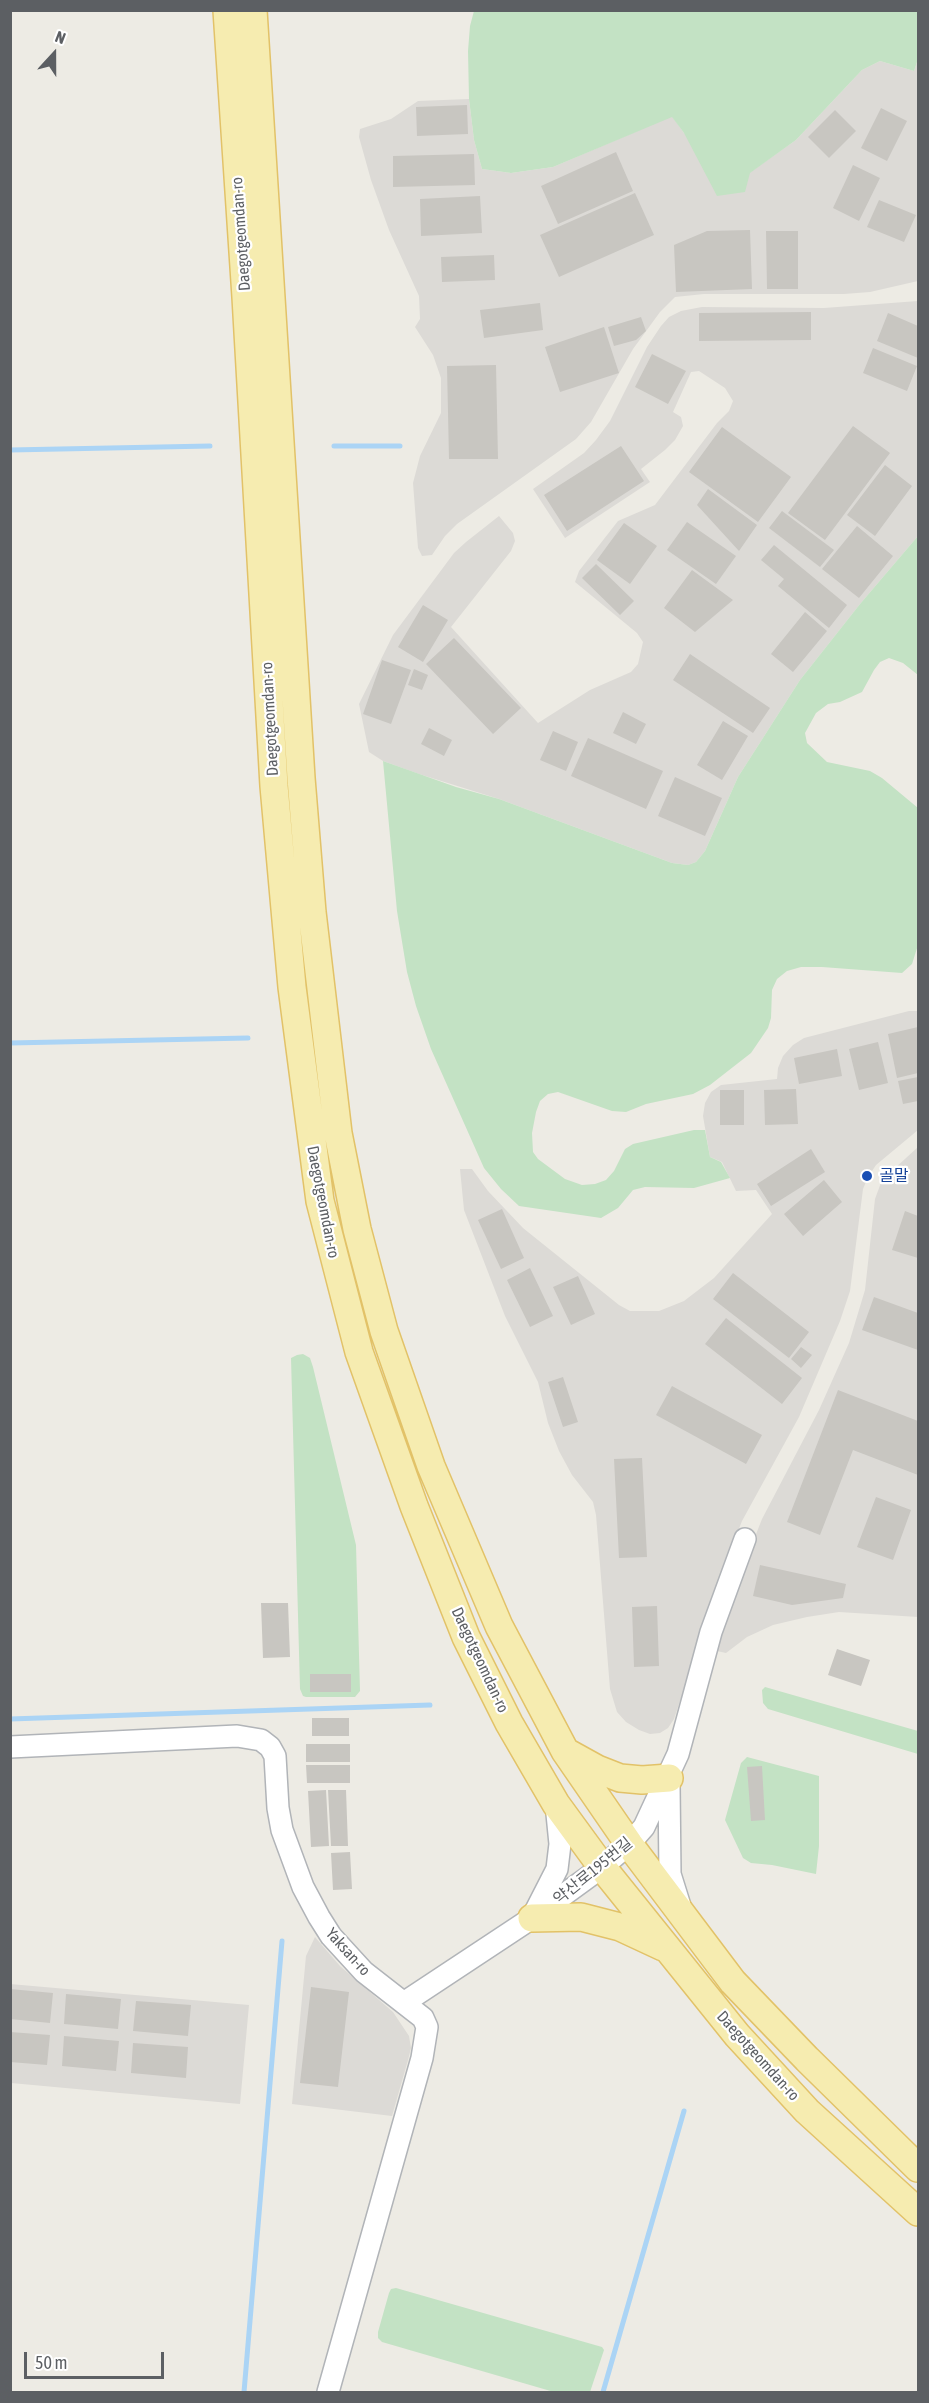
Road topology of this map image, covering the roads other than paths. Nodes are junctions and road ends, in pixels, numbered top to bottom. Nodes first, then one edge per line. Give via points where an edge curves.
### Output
1 (227, 10) edge
2 (253, 10) edge
3 (745, 1539) dead end
4 (10, 1748) edge
5 (565, 1751) junction
6 (669, 1778) junction
7 (556, 1804) junction
8 (629, 1844) junction
9 (602, 1868) junction
10 (532, 1918) junction
11 (685, 1920) junction
12 (667, 1948) junction
13 (405, 2002) junction
14 (918, 2168) edge
15 (918, 2212) edge
16 (328, 2392) edge

1 - 7 main road, Daegotgeomdan-ro via 274,786 294,997 320,1200 359,1352 414,1506 466,1636 509,1723
2 - 5 main road, Daegotgeomdan-ro via 301,778 338,1133 381,1320 431,1466 499,1626
3 - 6 street, 약산로195번길 via 711,1632 685,1734
4 - 13 street, Yaksan-ro via 237,1736 261,1740 275,1756 282,1830 319,1917 364,1972
5 - 6 main road via 620,1778
5 - 8 main road, Daegotgeomdan-ro
6 - 8 street, 약산로195번길 via 644,1827
6 - 11 street via 670,1874
7 - 9 main road, Daegotgeomdan-ro
7 - 10 street via 560,1844 557,1869
8 - 9 street, 약산로195번길
8 - 11 main road, Daegotgeomdan-ro
9 - 10 street, 약산로195번길
9 - 12 main road, Daegotgeomdan-ro
10 - 12 main road via 581,1917 620,1927
10 - 13 street, 약산로195번길
11 - 14 main road, Daegotgeomdan-ro via 733,1982
12 - 15 main road, Daegotgeomdan-ro via 737,2035 807,2111
13 - 16 street, Yaksan-ro via 427,2027 422,2058

